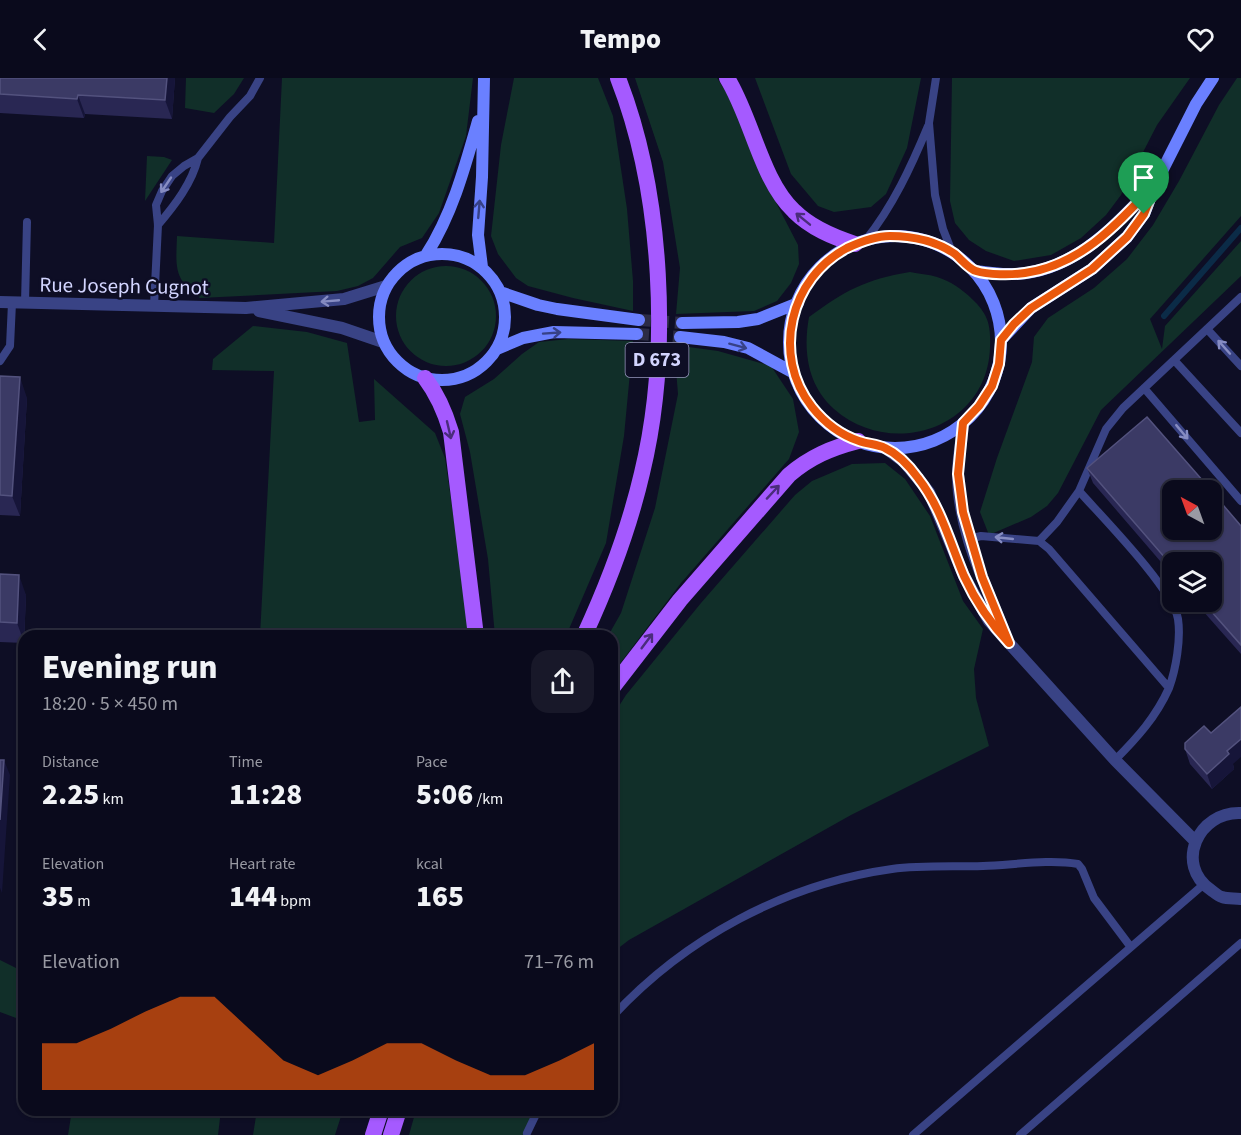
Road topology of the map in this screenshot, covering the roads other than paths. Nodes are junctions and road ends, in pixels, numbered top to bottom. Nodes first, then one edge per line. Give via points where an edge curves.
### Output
1 (260, 78) edge
2 (483, 78) edge
3 (618, 78) edge
4 (727, 78) edge
5 (936, 78) edge
6 (1213, 78) edge
7 (483, 105) junction
8 (929, 123) junction
9 (198, 158) junction
10 (1156, 183) junction
11 (27, 222) dead end
12 (158, 225) junction
13 (860, 243) junction
14 (952, 252) junction
15 (426, 255) junction
16 (482, 267) junction
17 (974, 271) junction
18 (386, 286) junction
19 (501, 292) junction
20 (1241, 297) edge
21 (6, 303) edge
22 (25, 303) junction
23 (798, 303) junction
24 (154, 306) junction
25 (246, 308) junction
26 (639, 320) tunnel mouth
27 (682, 323) tunnel mouth
28 (1207, 329) junction
29 (637, 333) tunnel mouth
30 (680, 337) tunnel mouth
31 (1001, 340) junction
32 (383, 342) junction
33 (496, 349) junction
34 (1174, 360) junction
35 (0, 361) edge
36 (1241, 366) edge
37 (794, 373) junction
38 (425, 378) junction
39 (1144, 388) junction
40 (963, 423) junction
41 (1241, 433) edge
42 (858, 441) junction
43 (884, 447) junction
44 (1079, 491) junction
45 (1241, 501) edge
46 (969, 539) junction
47 (1039, 541) junction
48 (475, 630) edge
49 (586, 630) edge
50 (1009, 643) junction
51 (618, 680) edge
52 (1169, 688) junction
53 (1115, 760) junction
54 (1241, 813) edge
55 (1195, 842) junction
56 (1203, 885) junction
57 (1241, 899) edge
58 (1241, 943) edge
59 (1130, 946) junction
60 (618, 1011) edge
61 (373, 1116) edge
62 (379, 1116) edge
63 (397, 1116) edge
64 (535, 1116) edge
65 (527, 1133) dead end
66 (371, 1135) edge
67 (391, 1135) edge
68 (913, 1135) edge
69 (1020, 1135) edge

1 - 9 lane via 250,96
2 - 7 main road
3 - 49 main road, D 673 via 645,173 654,237 658,346 642,472 621,546
13 -> 4 main road via 834,237 793,211 770,176
5 - 8 lane
6 - 10 main road
7 - 15 main road via 448,212
16 -> 7 main road via 478,235
8 - 13 lane via 900,190 880,222
8 - 14 lane via 934,195
9 - 12 lane via 188,185
9 -> 12 lane via 172,176 162,191 156,205
10 - 17 main road via 1107,232 1065,261 1025,273
10 - 31 main road via 1144,214 1127,237 1092,269 1031,308
11 - 22 lane
12 - 24 lane
13 - 14 main road via 887,236 909,237
13 - 23 main road via 836,254 820,268
14 - 17 main road
15 - 16 main road via 446,253 465,257
15 - 18 main road via 403,267
16 - 19 main road
17 - 31 main road via 994,303
18 -> 25 street, Rue Joseph Cugnot via 344,299
18 - 32 main road via 378,323
19 - 26 main road via 556,309
19 - 33 main road via 505,321
20 - 28 lane
21 - 22 street, Rue Joseph Cugnot
21 - 35 lane via 10,346
22 - 24 street, Rue Joseph Cugnot
23 - 27 main road via 758,319
23 - 37 main road via 790,338
24 - 25 street, Rue Joseph Cugnot
25 - 32 street, Rue Joseph Cugnot via 342,328
28 - 34 lane
36 -> 28 lane
33 -> 29 main road via 554,332
30 -> 37 main road via 748,348
31 - 40 main road via 992,386
32 - 38 main road via 393,358
33 - 38 main road via 473,372 449,379
34 - 39 lane
34 - 41 lane
37 - 42 main road via 801,391 819,414 841,433
38 -> 48 main road via 436,392 451,432
39 - 44 lane via 1106,429
39 -> 45 lane
40 - 43 main road via 926,443
40 - 46 street via 958,474
42 - 43 main road
51 -> 42 main road via 680,600 789,475 821,453
43 - 50 street via 904,462 929,492 976,600 988,621
44 - 47 lane
44 - 52 lane via 1172,601 1178,620 1176,667
47 -> 46 lane via 981,536
46 - 50 street
47 - 52 lane
50 - 53 street
52 - 53 lane via 1145,729
53 - 55 street
54 - 55 street via 1228,813 1208,822
55 - 56 street via 1193,864
56 - 57 street via 1222,897
56 - 59 lane
58 - 69 lane
59 - 60 lane via 1094,898 1078,864 1062,861 894,869 846,877 758,909 713,933 666,967
59 - 68 lane
61 - 66 main road
62 - 66 main road
63 - 67 main road
64 - 65 lane

